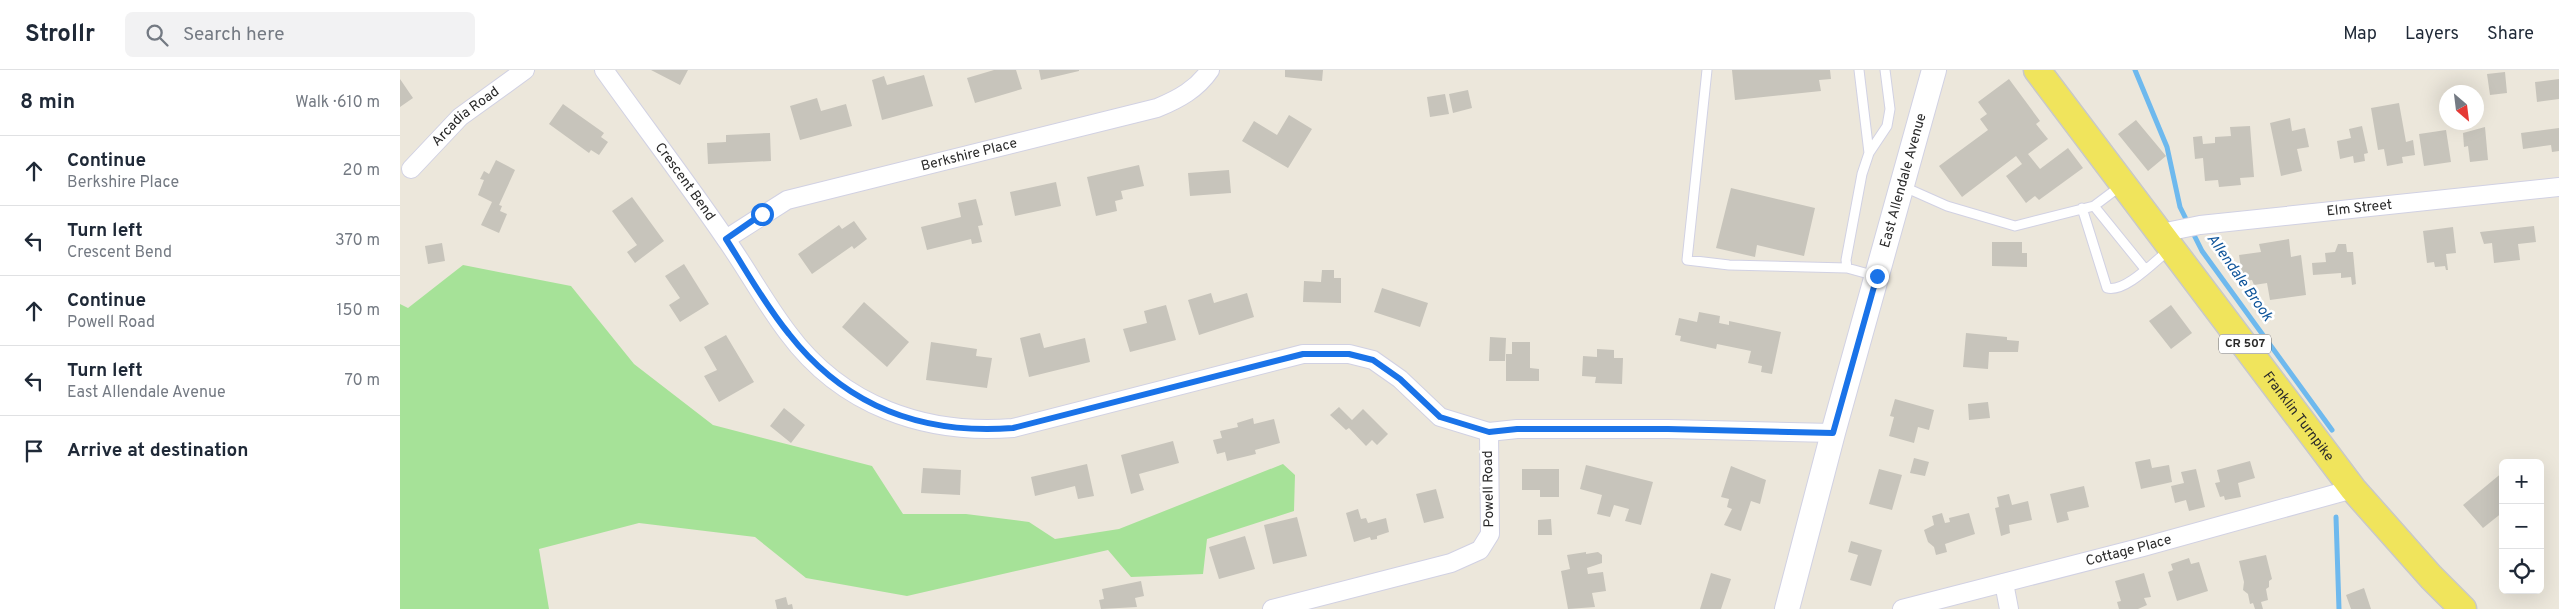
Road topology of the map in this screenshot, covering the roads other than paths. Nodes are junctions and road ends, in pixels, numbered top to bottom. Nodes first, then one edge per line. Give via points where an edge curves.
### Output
1 (525, 70) edge
2 (604, 70) edge
3 (1210, 70) edge
4 (1707, 70) edge
5 (1859, 70) edge
6 (1885, 70) edge
7 (1934, 70) edge
8 (2037, 70) edge
9 (1869, 153) junction
10 (411, 169) dead end
11 (2124, 184) junction
12 (1902, 186) junction
13 (2559, 187) edge
14 (2094, 206) junction
15 (2082, 208) junction
16 (2171, 236) junction
17 (726, 239) junction
18 (1846, 268) junction
19 (2145, 269) junction
20 (1877, 276) junction
21 (1489, 432) junction
22 (1833, 433) junction
23 (2353, 489) junction
24 (2004, 583) junction
25 (1272, 609) edge
26 (1787, 609) edge
27 (1902, 609) edge
28 (2009, 609) edge
29 (2463, 609) edge

1 - 10 street, Arcadia Road via 460,117
2 - 17 street, Crescent Bend
3 - 17 street, Berkshire Place via 1191,91 1158,108 787,200
4 - 18 lane via 1687,260 1729,265
5 - 9 lane
6 - 9 lane via 1890,109 1887,126
7 - 12 main road, East Allendale Avenue
8 - 11 main road, Franklin Turnpike / CR 507
9 - 18 lane via 1862,174
11 - 14 lane
11 - 16 main road, Franklin Turnpike / CR 507
12 - 15 lane via 1946,206 2015,226
12 - 20 main road, East Allendale Avenue
13 - 16 street, Elm Street via 2200,225
14 - 15 lane
14 - 19 lane
15 - 19 lane via 2107,288 2122,286
16 - 19 lane
16 - 23 main road, Franklin Turnpike / CR 507
17 - 21 street, Crescent Bend via 788,333 824,372 867,402 929,424 972,429 1013,428 1303,354 1328,353 1373,360 1400,379 1440,417
18 - 20 lane
20 - 22 main road, East Allendale Avenue
21 - 22 street, Powell Road via 1517,429 1668,429
21 - 25 street, Powell Road via 1490,534 1480,550 1451,563
22 - 26 main road, East Allendale Avenue
23 - 24 street, Cottage Place
23 - 29 main road, Franklin Turnpike / CR 507
24 - 27 street, Cottage Place
24 - 28 street

